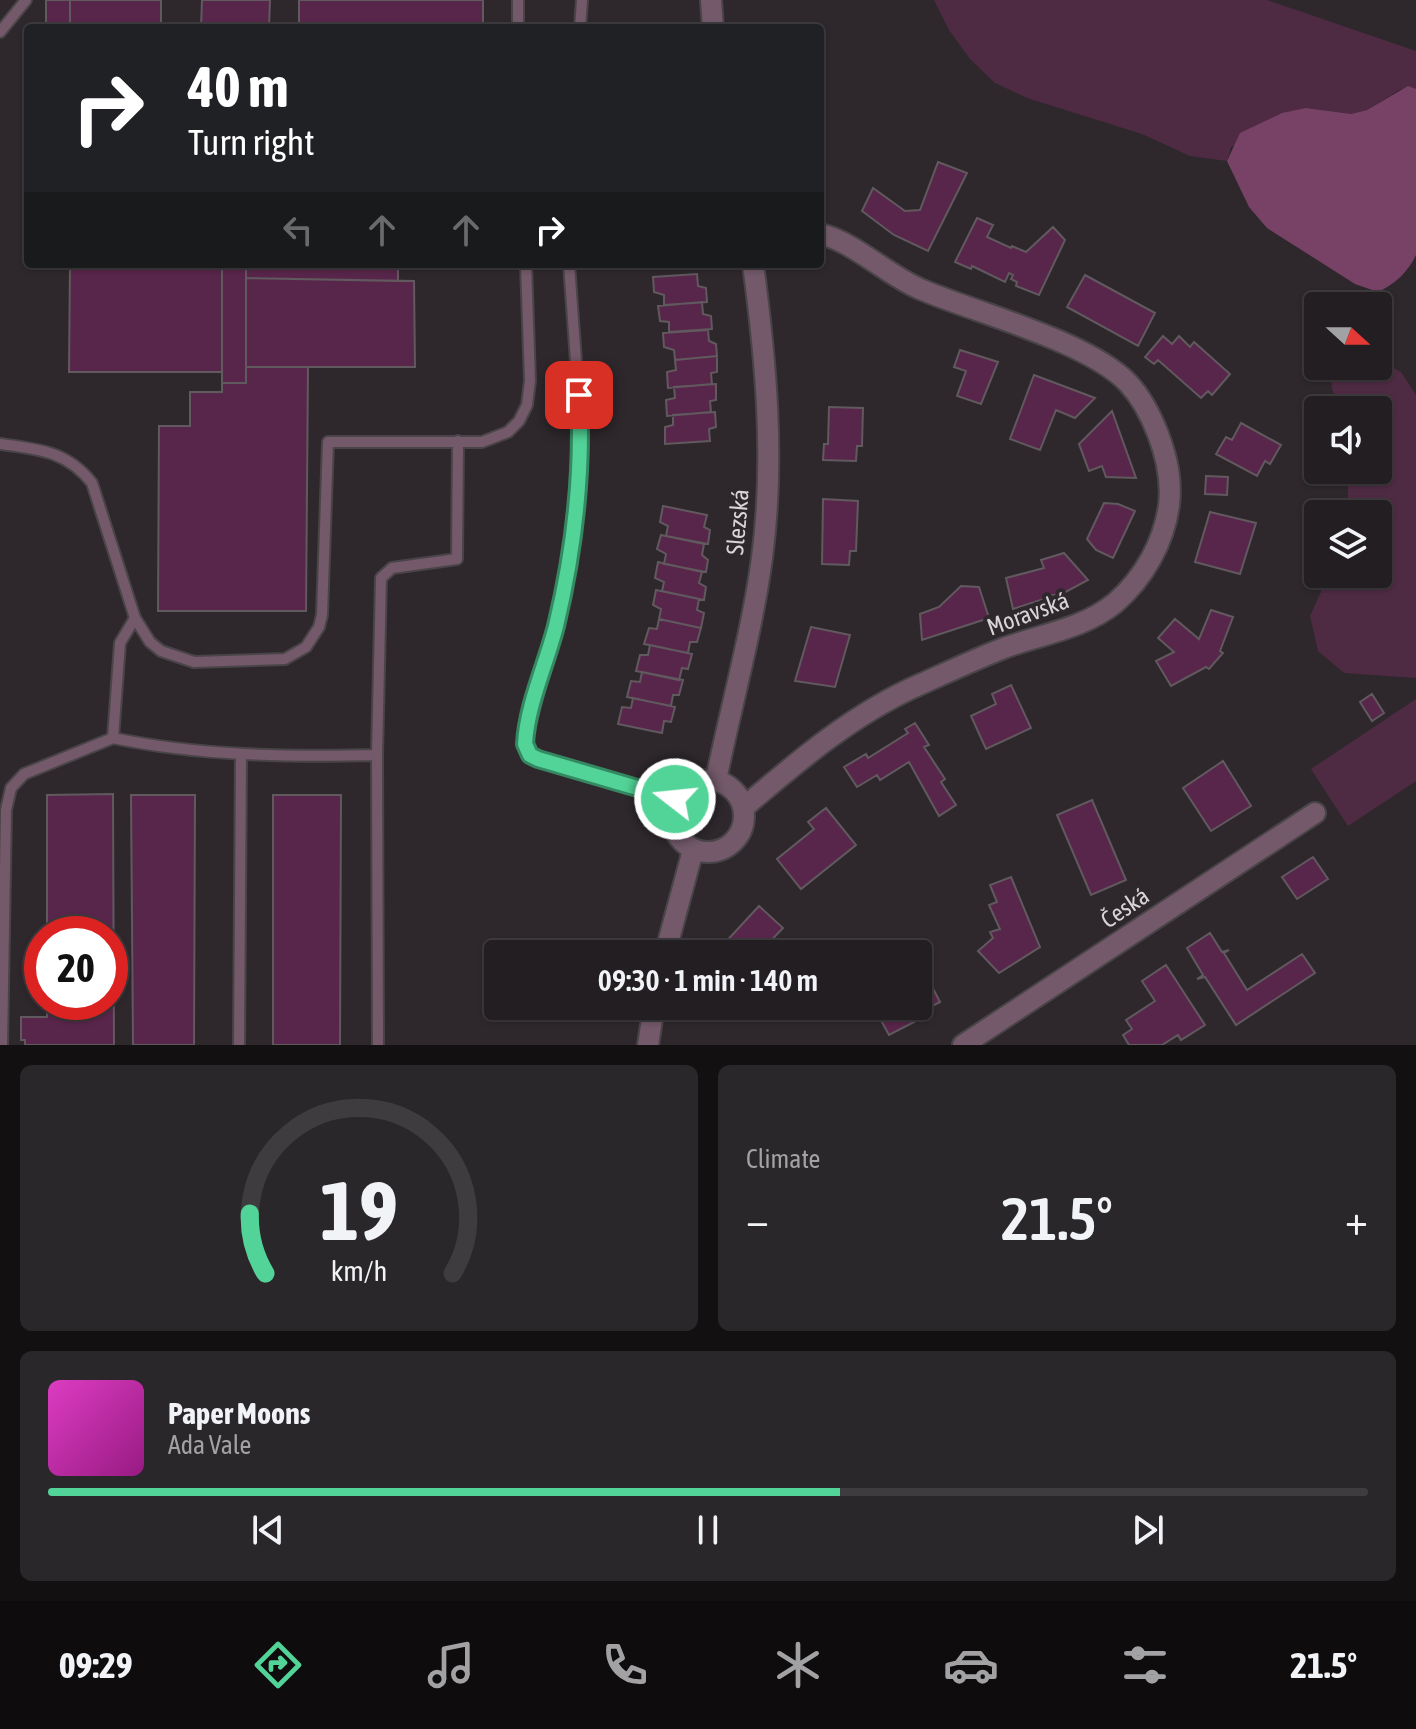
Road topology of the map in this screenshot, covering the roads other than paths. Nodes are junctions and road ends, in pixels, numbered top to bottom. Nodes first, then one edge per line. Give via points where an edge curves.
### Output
1 (26, 0) edge
2 (518, 0) edge
3 (582, 0) edge
4 (711, 0) edge
5 (518, 24) edge
6 (580, 24) edge
7 (713, 24) edge
8 (0, 32) edge
9 (824, 236) edge
10 (526, 268) edge
11 (569, 268) edge
12 (754, 268) edge
13 (458, 441) junction
14 (0, 444) edge
15 (135, 618) junction
16 (113, 738) junction
17 (241, 754) junction
18 (377, 755) junction
19 (716, 780) junction
20 (675, 799) junction
21 (743, 808) junction
22 (1315, 813) dead end
23 (693, 850) junction
24 (669, 940) edge
25 (652, 1020) edge
26 (2, 1045) edge
27 (239, 1045) edge
28 (378, 1045) edge
29 (648, 1045) edge
30 (963, 1045) edge

1 - 8 lane
2 - 5 lane
3 - 6 lane
4 - 7 street
9 - 21 street, Moravská via 904,282 1109,367 1140,398 1154,422 1168,460 1171,493 1157,549 1115,603 1082,624 1004,648 874,707
10 - 13 lane via 527,405 508,432 482,442
11 - 20 lane via 580,417 578,484 556,625 525,744 538,759
12 - 19 street, Slezská via 767,367 762,557
13 - 15 lane via 328,442 322,615 314,637 293,656 276,661 183,660 150,642
13 - 18 lane via 457,559 392,568 381,578
14 - 15 lane via 60,455 92,483
15 - 16 lane via 120,643
16 - 17 lane via 167,749
16 - 26 lane via 24,774 11,788 6,810
17 - 18 lane
17 - 27 lane
18 - 28 lane
19 - 20 street via 692,783
19 - 21 street via 734,790
20 - 23 street via 671,810 676,834
21 - 23 street via 735,840 716,852
22 - 30 street, Česká
23 - 24 street
25 - 29 street

